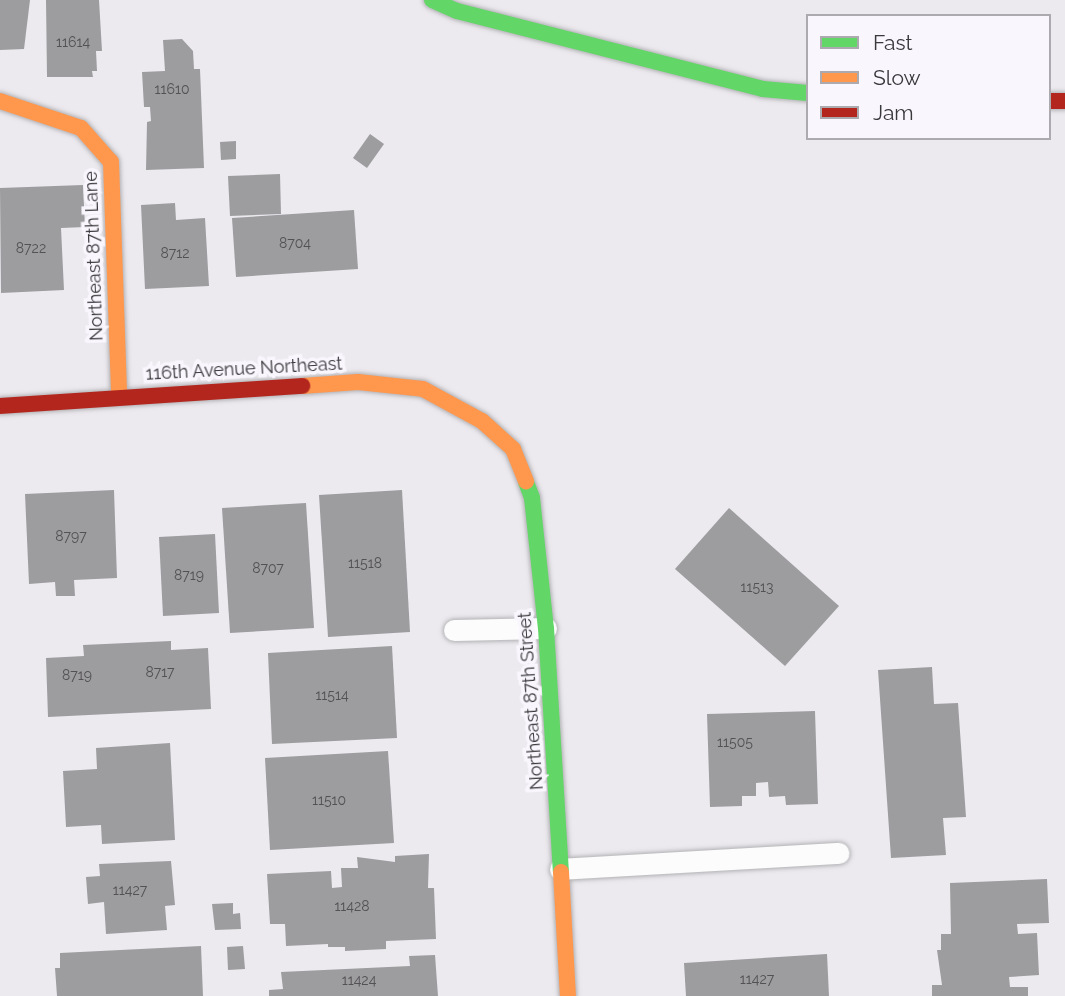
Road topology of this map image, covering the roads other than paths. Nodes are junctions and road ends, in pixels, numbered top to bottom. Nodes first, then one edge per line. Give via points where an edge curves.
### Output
1 (432, 0) edge
2 (806, 93) edge
3 (0, 101) edge
4 (119, 395) junction
5 (0, 406) edge
6 (482, 421) joint
7 (546, 628) junction
8 (454, 630) dead end
9 (839, 853) dead end
10 (560, 869) junction
11 (568, 996) edge

1 - 2 main road via 763,89
3 - 4 main road, Northeast 87th Lane via 81,128 111,162
4 - 5 main road, 116th Avenue Northeast
4 - 6 main road, 116th Avenue Northeast via 358,382 423,389
6 - 7 main road, Northeast 87th Street via 513,449 532,498
7 - 8 lane
7 - 10 main road, Northeast 87th Street
9 - 10 lane
10 - 11 main road, Northeast 87th Street

